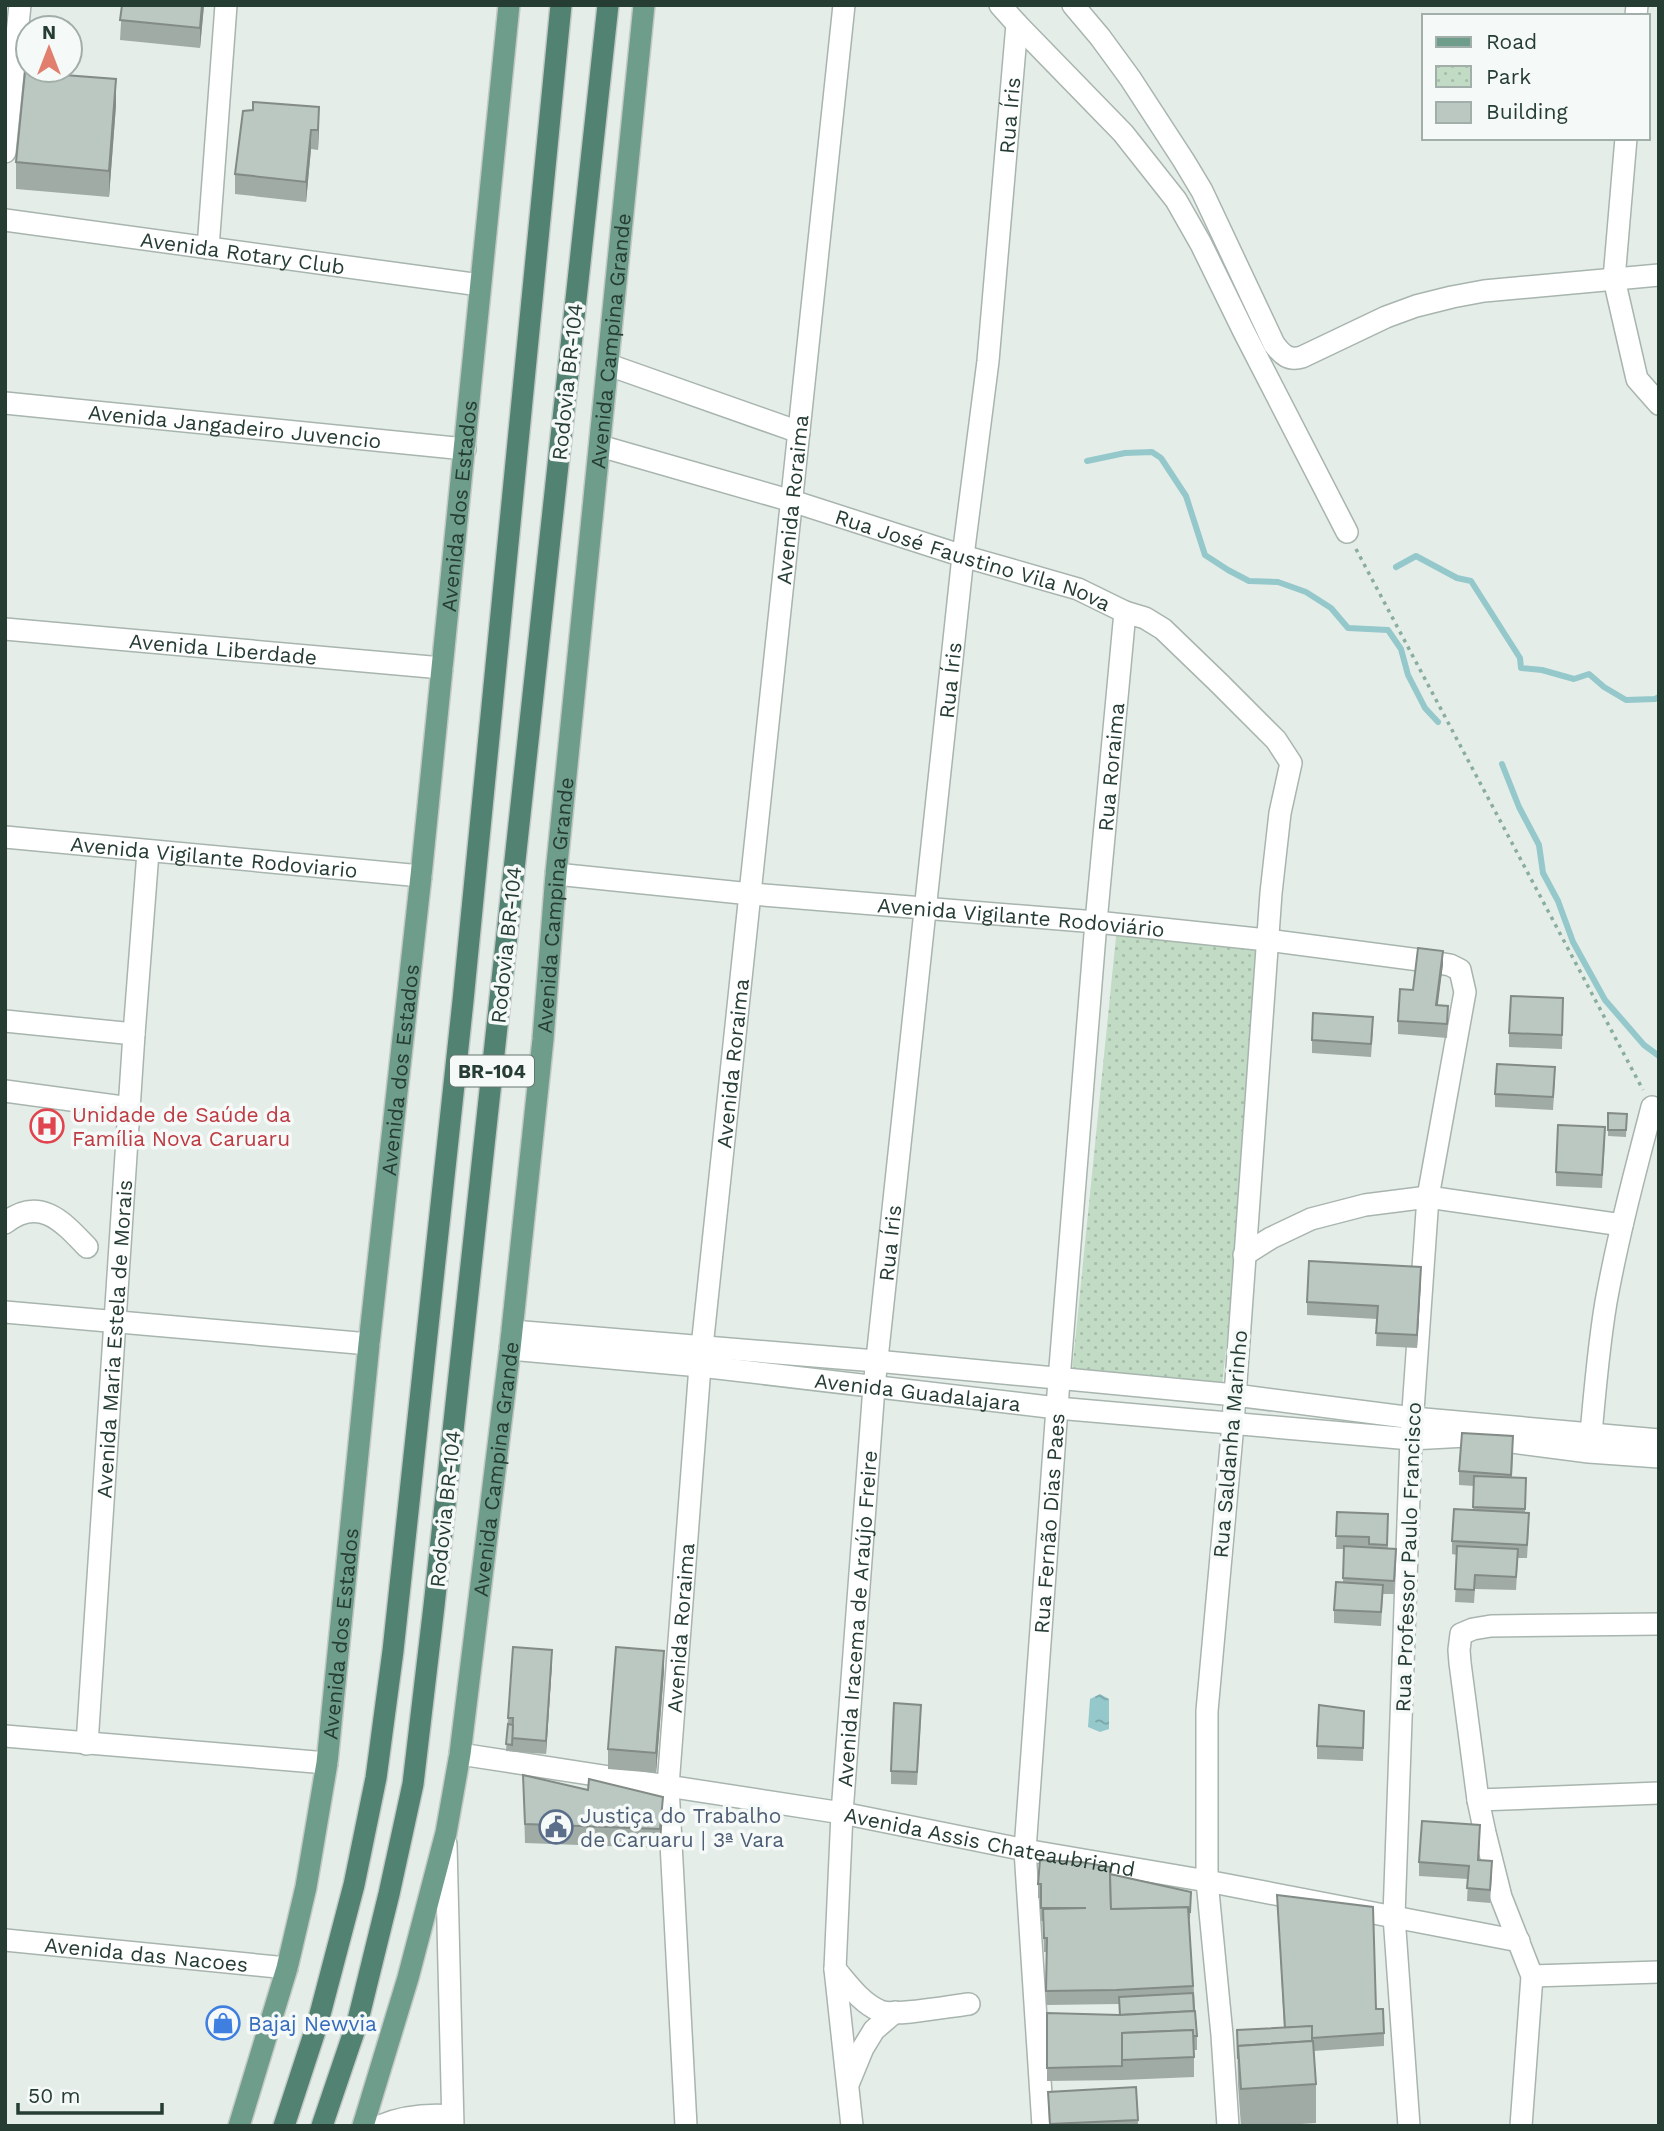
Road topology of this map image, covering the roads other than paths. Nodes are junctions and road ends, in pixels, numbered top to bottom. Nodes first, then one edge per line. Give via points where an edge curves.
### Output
1 (13, 5) edge
2 (226, 5) edge
3 (509, 5) edge
4 (561, 5) edge
5 (608, 5) edge
6 (644, 5) edge
7 (844, 5) edge
8 (1073, 5) edge
9 (20, 6) edge
10 (1007, 11) edge
11 (1626, 140) edge
12 (5, 152) edge
13 (5, 220) edge
14 (208, 248) junction
15 (1659, 275) edge
16 (1614, 279) junction
17 (480, 285) junction
18 (609, 365) junction
19 (5, 403) edge
20 (1659, 404) edge
21 (799, 432) junction
22 (600, 446) junction
23 (465, 449) junction
24 (792, 501) junction
25 (1347, 532) road end
26 (963, 556) junction
27 (1125, 612) junction
28 (5, 629) edge
29 (442, 668) junction
30 (1291, 763) joint
31 (5, 837) edge
32 (148, 852) junction
33 (556, 874) junction
34 (421, 876) junction
35 (751, 894) junction
36 (927, 907) junction
37 (1096, 922) junction
38 (1267, 940) junction
39 (1465, 992) joint
40 (5, 1021) edge
41 (134, 1034) junction
42 (5, 1091) edge
43 (130, 1108) junction
44 (1656, 1114) edge
45 (1428, 1197) junction
46 (5, 1223) edge
47 (1622, 1225) junction
48 (87, 1247) dead end
49 (1244, 1255) junction
50 (5, 1312) edge
51 (116, 1322) junction
52 (511, 1340) junction
53 (369, 1344) junction
54 (701, 1356) junction
55 (876, 1362) junction
56 (1059, 1380) junction
57 (874, 1387) junction
58 (1235, 1395) junction
59 (1057, 1408) junction
60 (1233, 1424) junction
61 (1412, 1429) junction
62 (1659, 1440) edge
63 (1590, 1442) junction
64 (1659, 1457) edge
65 (1659, 1624) edge
66 (5, 1736) edge
67 (88, 1744) junction
68 (460, 1754) junction
69 (327, 1763) junction
70 (668, 1786) junction
71 (1659, 1793) edge
72 (1478, 1800) junction
73 (842, 1813) junction
74 (446, 1833) junction
75 (1025, 1850) junction
76 (1207, 1881) junction
77 (1395, 1916) junction
78 (5, 1940) edge
79 (1519, 1941) junction
80 (287, 1968) junction
81 (835, 1969) junction
82 (1659, 1972) edge
83 (1532, 1976) junction
84 (969, 2004) dead end
85 (895, 2012) junction
86 (847, 2085) junction
87 (452, 2121) edge
88 (239, 2126) edge
89 (284, 2126) edge
90 (322, 2126) edge
91 (363, 2126) edge
92 (380, 2126) edge
93 (686, 2126) edge
94 (852, 2126) edge
95 (1043, 2126) edge
96 (1228, 2126) edge
97 (1409, 2126) edge
98 (1521, 2126) edge

1 - 9 street
2 - 14 street
3 - 17 main road, Avenida dos Estados
4 - 89 highway, Rodovia BR-104 / BR-104 via 463,1001 393,1651 376,1778 354,1885 318,2022
5 - 90 highway, Rodovia BR-104 / BR-104 via 413,1784 358,2020
6 - 18 main road, Avenida Campina Grande
7 - 21 street, Avenida Roraima
8 - 16 street via 1101,37 1184,161 1274,344 1286,357 1302,357 1386,317 1452,297
9 - 12 street
10 - 25 street via 1123,133 1176,200
10 - 26 street, Rua Íris via 988,361
11 - 16 street
13 - 14 street, Avenida Rotary Club
14 - 17 street, Avenida Rotary Club
15 - 16 street
16 - 20 street via 1637,379
17 - 23 main road, Avenida dos Estados
18 - 21 street
18 - 22 main road, Avenida Campina Grande
19 - 23 street, Avenida Jangadeiro Juvencio
21 - 24 street, Avenida Roraima
22 - 24 street, Rua José Faustino Vila Nova
22 - 33 main road, Avenida Campina Grande
23 - 29 main road, Avenida dos Estados
24 - 26 street, Rua José Faustino Vila Nova
24 - 35 street, Avenida Roraima
26 - 27 street, Rua José Faustino Vila Nova via 1078,589
26 - 36 street, Rua Íris
27 - 30 street, Rua José Faustino Vila Nova via 1155,623 1175,639 1276,740
27 - 37 street, Rua Roraima
28 - 29 street, Avenida Liberdade
29 - 34 main road, Avenida dos Estados
30 - 38 street, Rua Saldanha Marinho via 1280,813
31 - 32 street, Avenida Vigilante Rodoviario
32 - 34 street, Avenida Vigilante Rodoviario
32 - 41 street, Avenida Maria Estela de Morais
33 - 35 street, Avenida Vigilante Rodoviário
33 - 52 main road, Avenida Campina Grande
34 - 53 main road, Avenida dos Estados
35 - 36 street, Avenida Vigilante Rodoviário
35 - 54 street, Avenida Roraima
36 - 37 street, Avenida Vigilante Rodoviário
36 - 55 street, Rua Íris
37 - 38 street, Avenida Vigilante Rodoviário
37 - 56 street, Rua Fernão Dias Paes
38 - 39 street, Avenida Vigilante Rodoviário via 1450,965 1460,970
38 - 49 street, Rua Saldanha Marinho
39 - 45 street, Rua Professor Paulo Francisco
40 - 41 street
41 - 43 street, Avenida Maria Estela de Morais
42 - 43 street
43 - 51 street, Avenida Maria Estela de Morais
44 - 47 street
45 - 47 street
45 - 49 street via 1365,1205 1311,1219
45 - 61 street, Rua Professor Paulo Francisco
46 - 48 street via 26,1212 44,1213 61,1220
47 - 63 street via 1606,1303
49 - 58 street, Rua Saldanha Marinho
50 - 51 street
51 - 53 street
51 - 67 street, Avenida Maria Estela de Morais
52 - 54 street, Avenida Guadalajara
52 - 68 main road, Avenida Campina Grande
53 - 69 main road, Avenida dos Estados
54 - 55 street
54 - 57 street, Avenida Guadalajara
54 - 70 street, Avenida Roraima
55 - 56 street
55 - 57 street, Avenida Iracema de Araújo Freire
56 - 58 street
56 - 59 street, Rua Fernão Dias Paes
57 - 59 street, Avenida Guadalajara
57 - 73 street, Avenida Iracema de Araújo Freire
58 - 60 street, Rua Saldanha Marinho
58 - 61 street
59 - 60 street, Avenida Guadalajara
59 - 75 street, Rua Fernão Dias Paes
60 - 61 street, Avenida Guadalajara
60 - 76 street, Rua Saldanha Marinho via 1206,1711
61 - 63 street
61 - 77 street, Rua Professor Paulo Francisco
62 - 63 street
63 - 64 street
65 - 72 street via 1491,1626 1461,1634 1460,1663
66 - 67 street
67 - 69 street
68 - 70 street, Avenida Assis Chateaubriand
68 - 74 main road, Avenida Campina Grande
69 - 80 main road, Avenida dos Estados
70 - 73 street, Avenida Assis Chateaubriand
70 - 93 street, Avenida Roraima
71 - 72 street
72 - 79 street via 1501,1897
73 - 75 street, Avenida Assis Chateaubriand
73 - 81 street, Avenida Iracema de Araújo Freire
74 - 87 street
74 - 91 main road, Avenida Campina Grande
75 - 76 street, Avenida Assis Chateaubriand
75 - 95 street, Rua Fernão Dias Paes
76 - 77 street, Avenida Assis Chateaubriand
76 - 96 street, Rua Saldanha Marinho
77 - 79 street, Avenida Assis Chateaubriand
77 - 97 street, Rua Professor Paulo Francisco
78 - 80 street, Avenida das Nacoes
79 - 83 street
80 - 88 main road, Avenida dos Estados
81 - 85 street via 860,1998 881,2012
81 - 86 street, Avenida Iracema de Araújo Freire
82 - 83 street
83 - 98 street
84 - 85 street
85 - 86 street via 874,2030
86 - 94 street, Avenida Iracema de Araújo Freire
87 - 92 street via 428,2114

